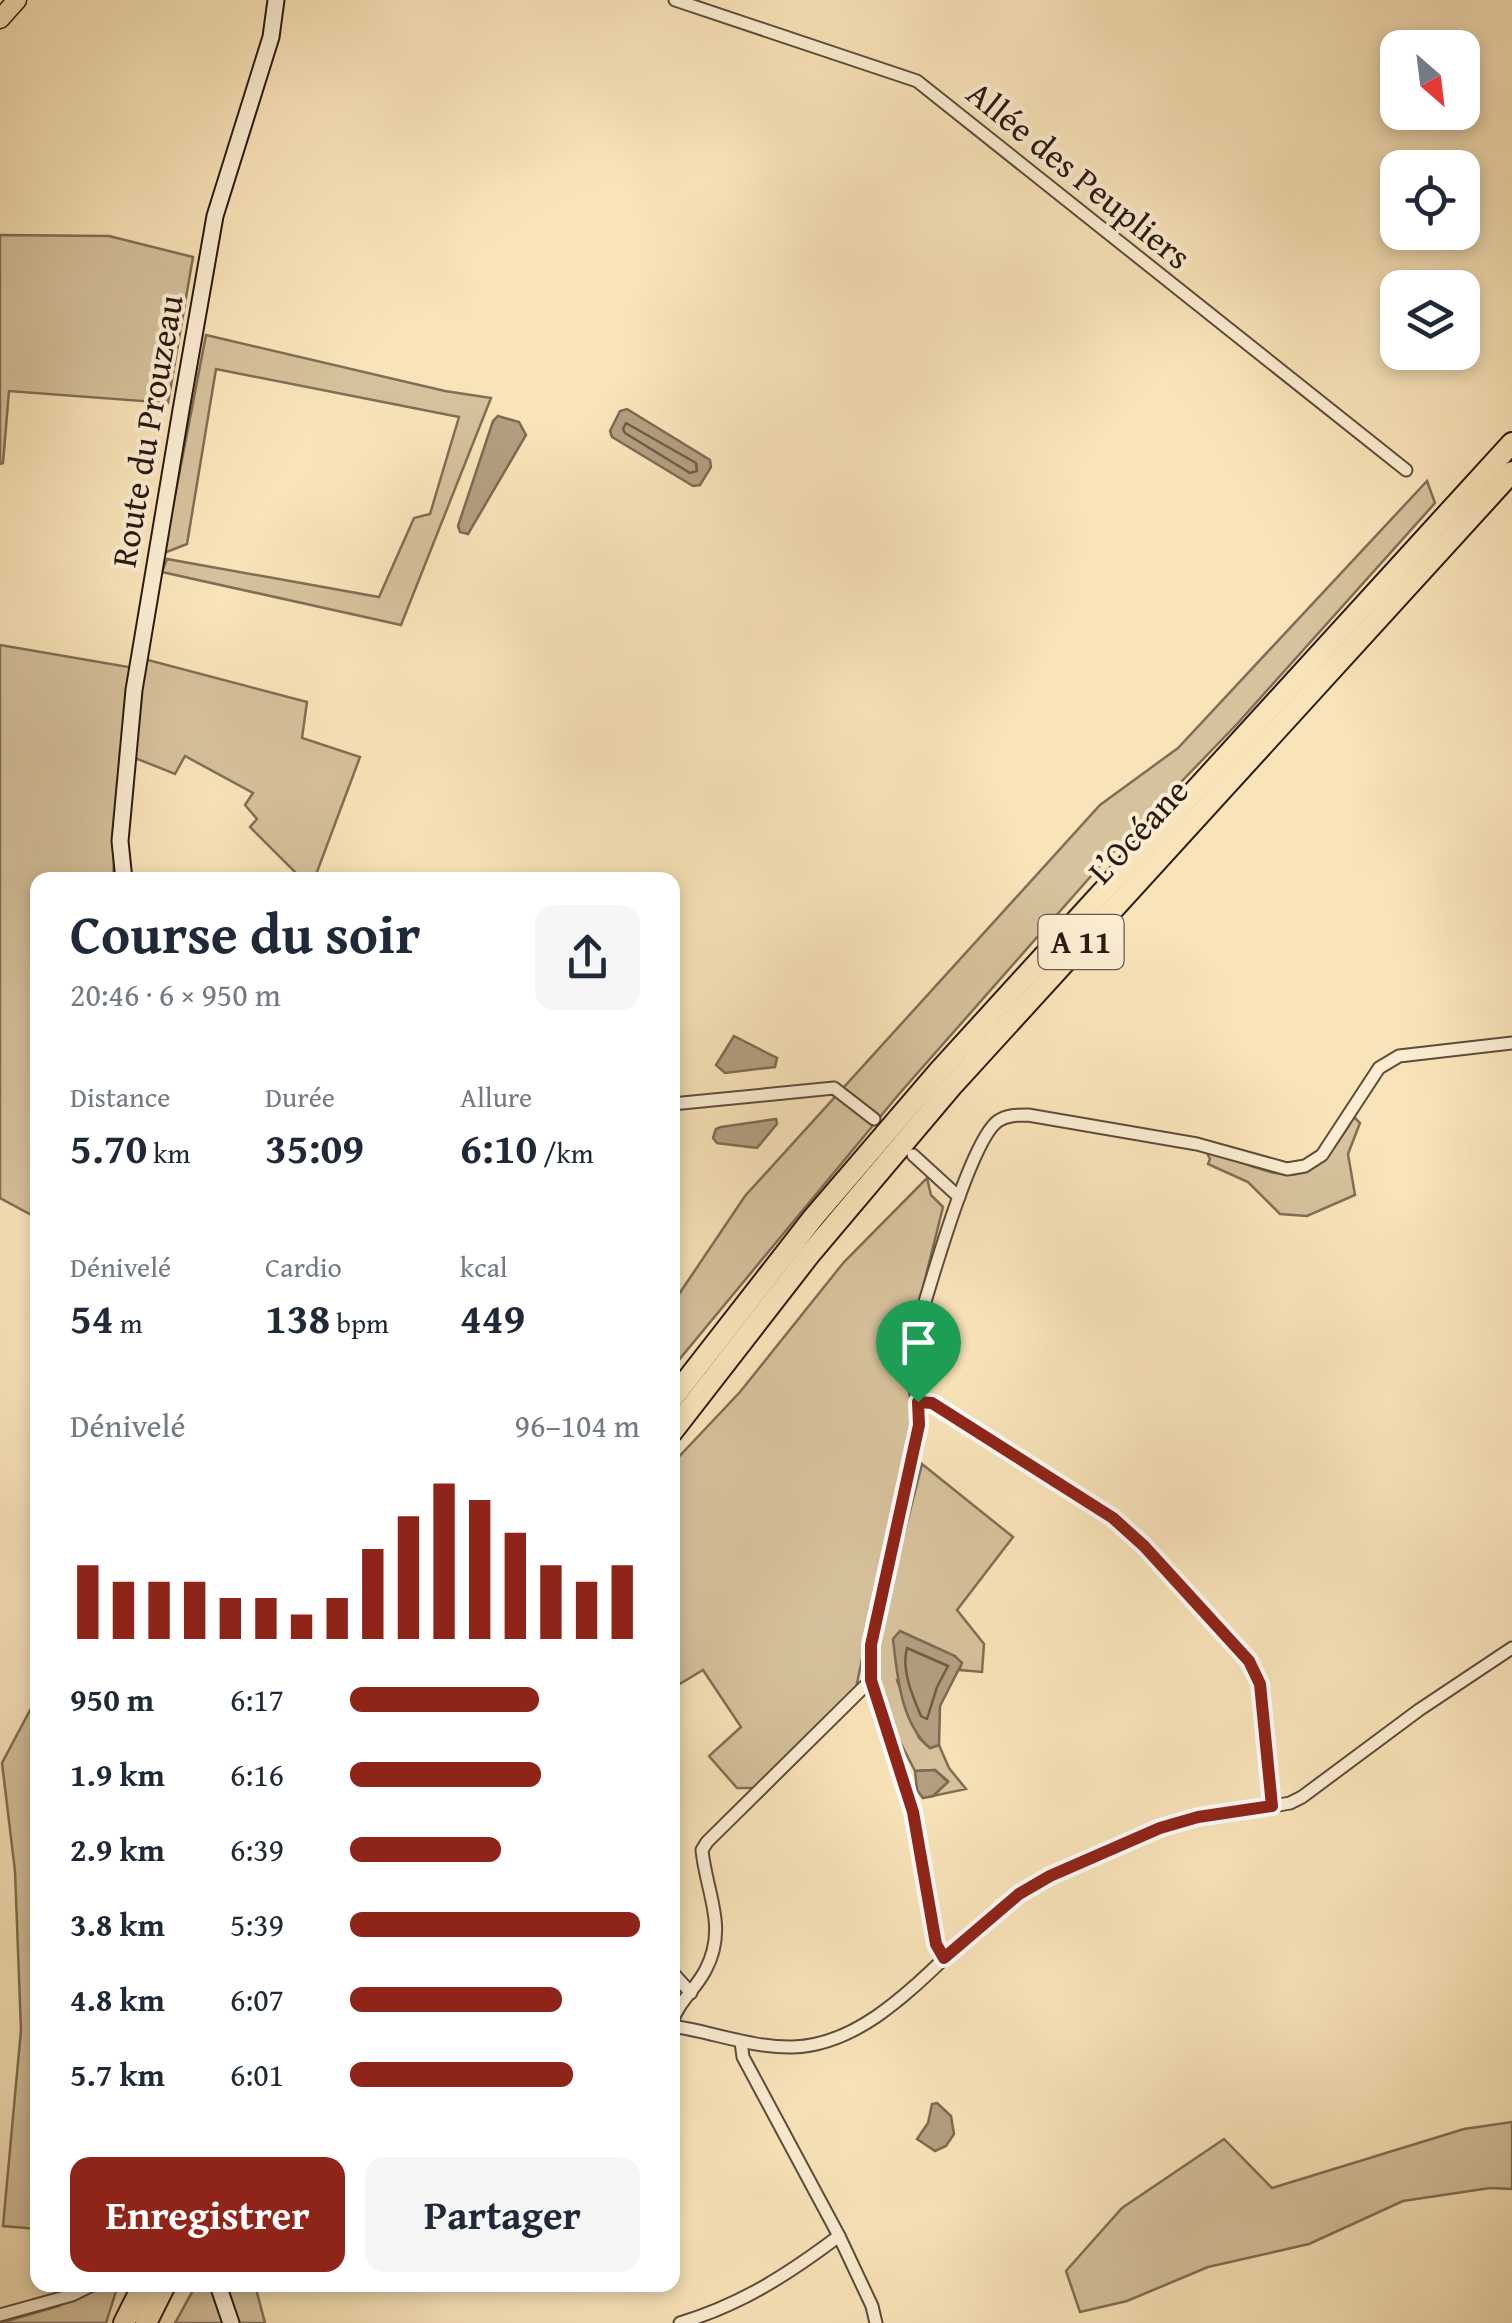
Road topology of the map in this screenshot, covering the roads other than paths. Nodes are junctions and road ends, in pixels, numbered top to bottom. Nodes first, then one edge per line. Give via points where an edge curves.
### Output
1 (17, 0) edge
2 (276, 0) edge
3 (675, 0) edge
4 (0, 19) edge
5 (1512, 443) edge
6 (1406, 470) dead end
7 (1512, 472) edge
8 (123, 872) edge
9 (1512, 1042) edge
10 (680, 1103) edge
11 (874, 1119) dead end
12 (913, 1155) dead end
13 (959, 1196) junction
14 (680, 1389) edge
15 (918, 1402) junction
16 (680, 1422) edge
17 (1512, 1648) edge
18 (871, 1680) junction
19 (1272, 1806) junction
20 (944, 1958) junction
21 (680, 1980) edge
22 (692, 1993) junction
23 (680, 2007) edge
24 (680, 2027) edge
25 (741, 2042) junction
26 (839, 2236) junction
27 (78, 2292) edge
28 (140, 2292) edge
29 (162, 2292) edge
30 (220, 2292) edge
31 (0, 2315) edge
32 (124, 2323) edge
33 (146, 2323) edge
34 (230, 2323) edge
35 (680, 2323) edge
36 (876, 2323) edge

1 - 4 main road
2 - 8 street, Route du Prouzeau via 271,37 215,216 180,410 134,690 120,841
3 - 6 street, Allée des Peupliers via 916,81
5 - 14 highway, L’Océane / A 11 via 938,1071
7 - 16 highway, L’Océane / A 11 via 951,1086
9 - 13 street via 1399,1056 1380,1068 1322,1154 1305,1166 1287,1169 1197,1144 1010,1116 985,1134
10 - 11 street via 834,1088
12 - 13 street
13 - 15 street via 912,1345
15 - 18 street via 919,1425 871,1645
15 - 19 street via 932,1403 1113,1518 1249,1661 1260,1684
17 - 19 street via 1302,1798
18 - 20 street via 913,1812
18 - 22 street via 702,1850 717,1930
19 - 20 street via 1160,1828 1050,1876
20 - 25 street via 842,2035 796,2047
21 - 22 street
22 - 23 street
24 - 25 street
25 - 26 street
26 - 35 street via 778,2281
26 - 36 street
27 - 31 street
28 - 32 highway
29 - 33 highway
30 - 34 street

